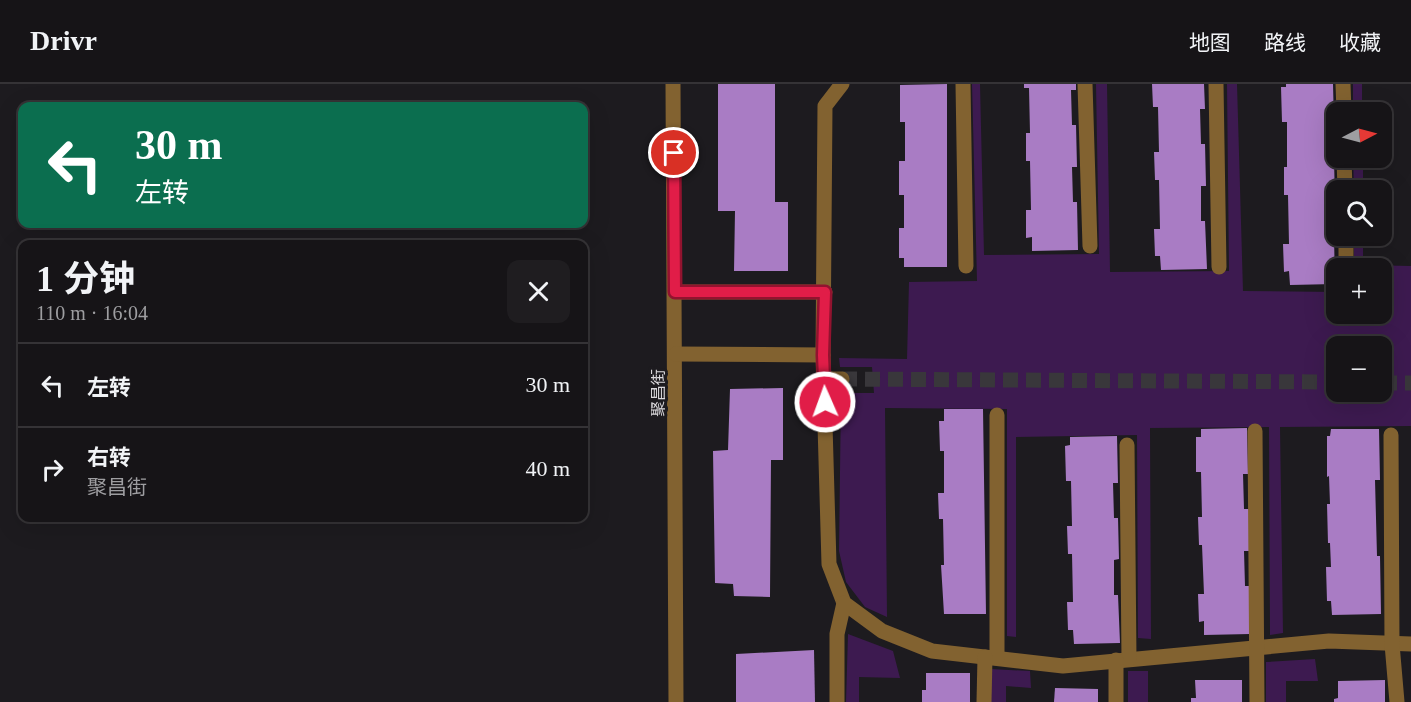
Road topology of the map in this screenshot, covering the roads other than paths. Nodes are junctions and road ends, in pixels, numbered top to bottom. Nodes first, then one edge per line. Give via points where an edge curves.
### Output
1 (674, 84) edge
2 (842, 84) edge
3 (963, 84) edge
4 (1085, 84) edge
5 (1216, 84) edge
6 (1343, 84) edge
7 (1344, 102) edge
8 (1090, 246) dead end
9 (966, 266) dead end
10 (1219, 267) dead end
11 (675, 292) junction
12 (825, 292) junction
13 (676, 354) junction
14 (823, 355) junction
15 (824, 379) junction
16 (842, 379) tunnel mouth
17 (997, 415) dead end
18 (1255, 431) dead end
19 (1391, 435) dead end
20 (1127, 445) dead end
21 (844, 603) junction
22 (1392, 644) junction
23 (1411, 645) edge
24 (1257, 649) junction
25 (991, 657) junction
26 (1123, 659) junction
27 (676, 702) edge
28 (837, 702) edge
29 (984, 702) edge
30 (1116, 702) edge
31 (1257, 702) edge
32 (1397, 702) edge

1 - 11 street, 聚昌街
2 - 12 street via 825,106
3 - 9 street
4 - 8 street
5 - 10 street
6 - 7 street
11 - 12 street
11 - 13 street, 聚昌街
12 - 14 street
13 - 14 street
13 - 27 street, 聚昌街
14 - 15 street
15 - 16 street
15 - 21 street via 830,564
17 - 25 street
18 - 24 street
19 - 22 street
20 - 26 street
21 - 25 street via 882,631 932,651
21 - 28 street via 837,634
22 - 23 street
22 - 24 street via 1329,641
22 - 32 street
24 - 26 street
24 - 31 street
25 - 26 street via 1063,666
25 - 29 street
26 - 30 street

